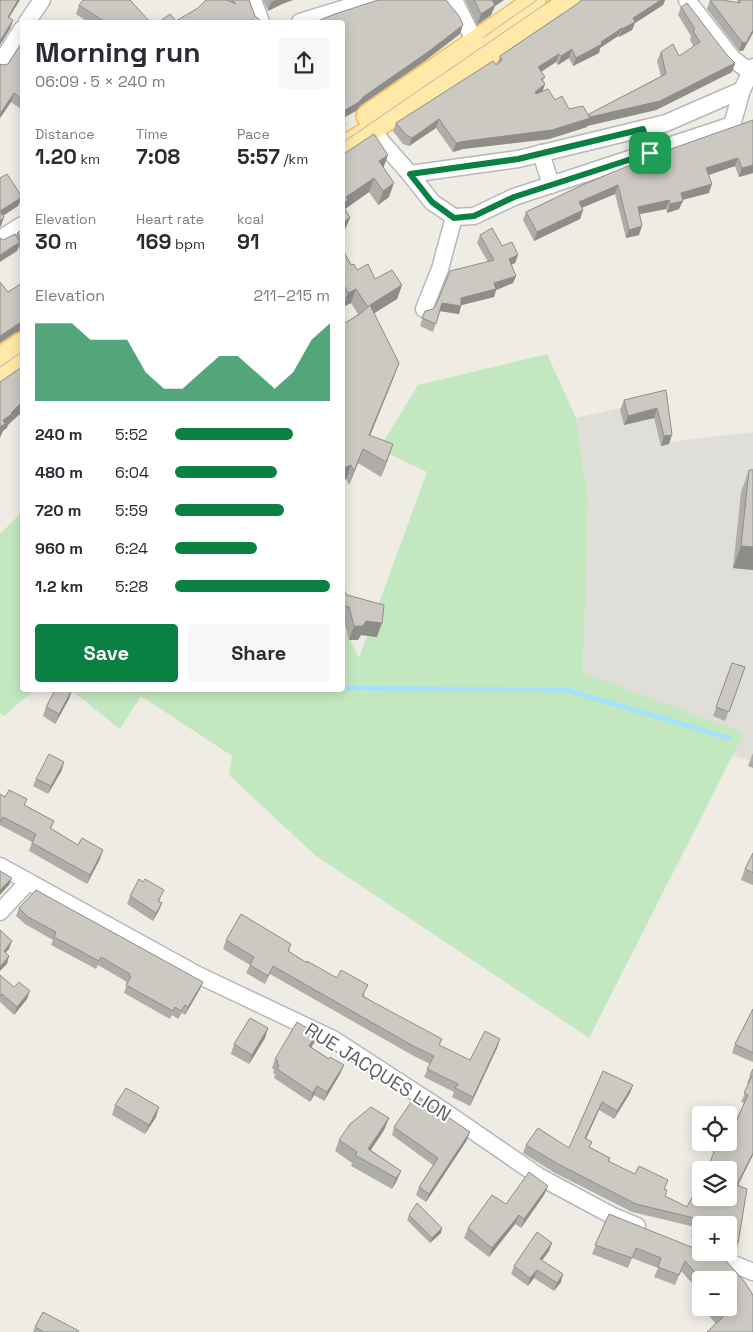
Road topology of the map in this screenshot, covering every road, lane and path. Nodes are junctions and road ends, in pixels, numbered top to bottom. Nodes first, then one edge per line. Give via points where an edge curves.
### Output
1 (42, 0) edge
2 (253, 0) edge
3 (371, 0) edge
4 (454, 0) edge
5 (535, 0) edge
6 (570, 0) edge
7 (687, 0) edge
8 (28, 20) edge
9 (260, 20) edge
10 (306, 20) edge
11 (20, 32) edge
12 (475, 42) junction
13 (0, 64) edge
14 (751, 70) edge
15 (742, 90) junction
16 (373, 129) junction
17 (643, 129) junction
18 (345, 131) edge
19 (345, 146) edge
20 (541, 153) junction
21 (650, 153) junction
22 (410, 174) junction
23 (551, 185) junction
24 (454, 218) junction
25 (20, 226) edge
26 (0, 239) edge
27 (424, 309) edge
28 (20, 344) edge
29 (0, 358) edge
30 (20, 364) edge
31 (0, 378) edge
32 (0, 866) edge
33 (28, 882) junction
34 (0, 912) edge
35 (648, 1230) edge
36 (685, 1245) edge
37 (692, 1248) edge
38 (725, 1261) edge
39 (753, 1272) edge

1 - 8 street
2 - 9 street
3 - 10 street
4 - 12 street
5 - 12 main road
6 - 16 main road
7 - 14 street via 732,58
11 - 13 street
12 - 18 main road
14 - 15 street
15 - 17 street via 666,123
15 - 21 street via 732,125
16 - 19 main road
16 - 22 street
17 - 20 street
17 - 21 street
20 - 22 street
20 - 23 street
21 - 23 street
22 - 24 street via 432,202
23 - 24 street via 514,197 474,216
24 - 27 street via 440,269
25 - 26 street
28 - 29 main road
30 - 31 main road
32 - 33 street, RUE JACQUES LION
33 - 34 street
33 - 35 street, RUE JACQUES LION via 198,975 333,1039 540,1177 611,1215
36 - 37 street
38 - 39 street

